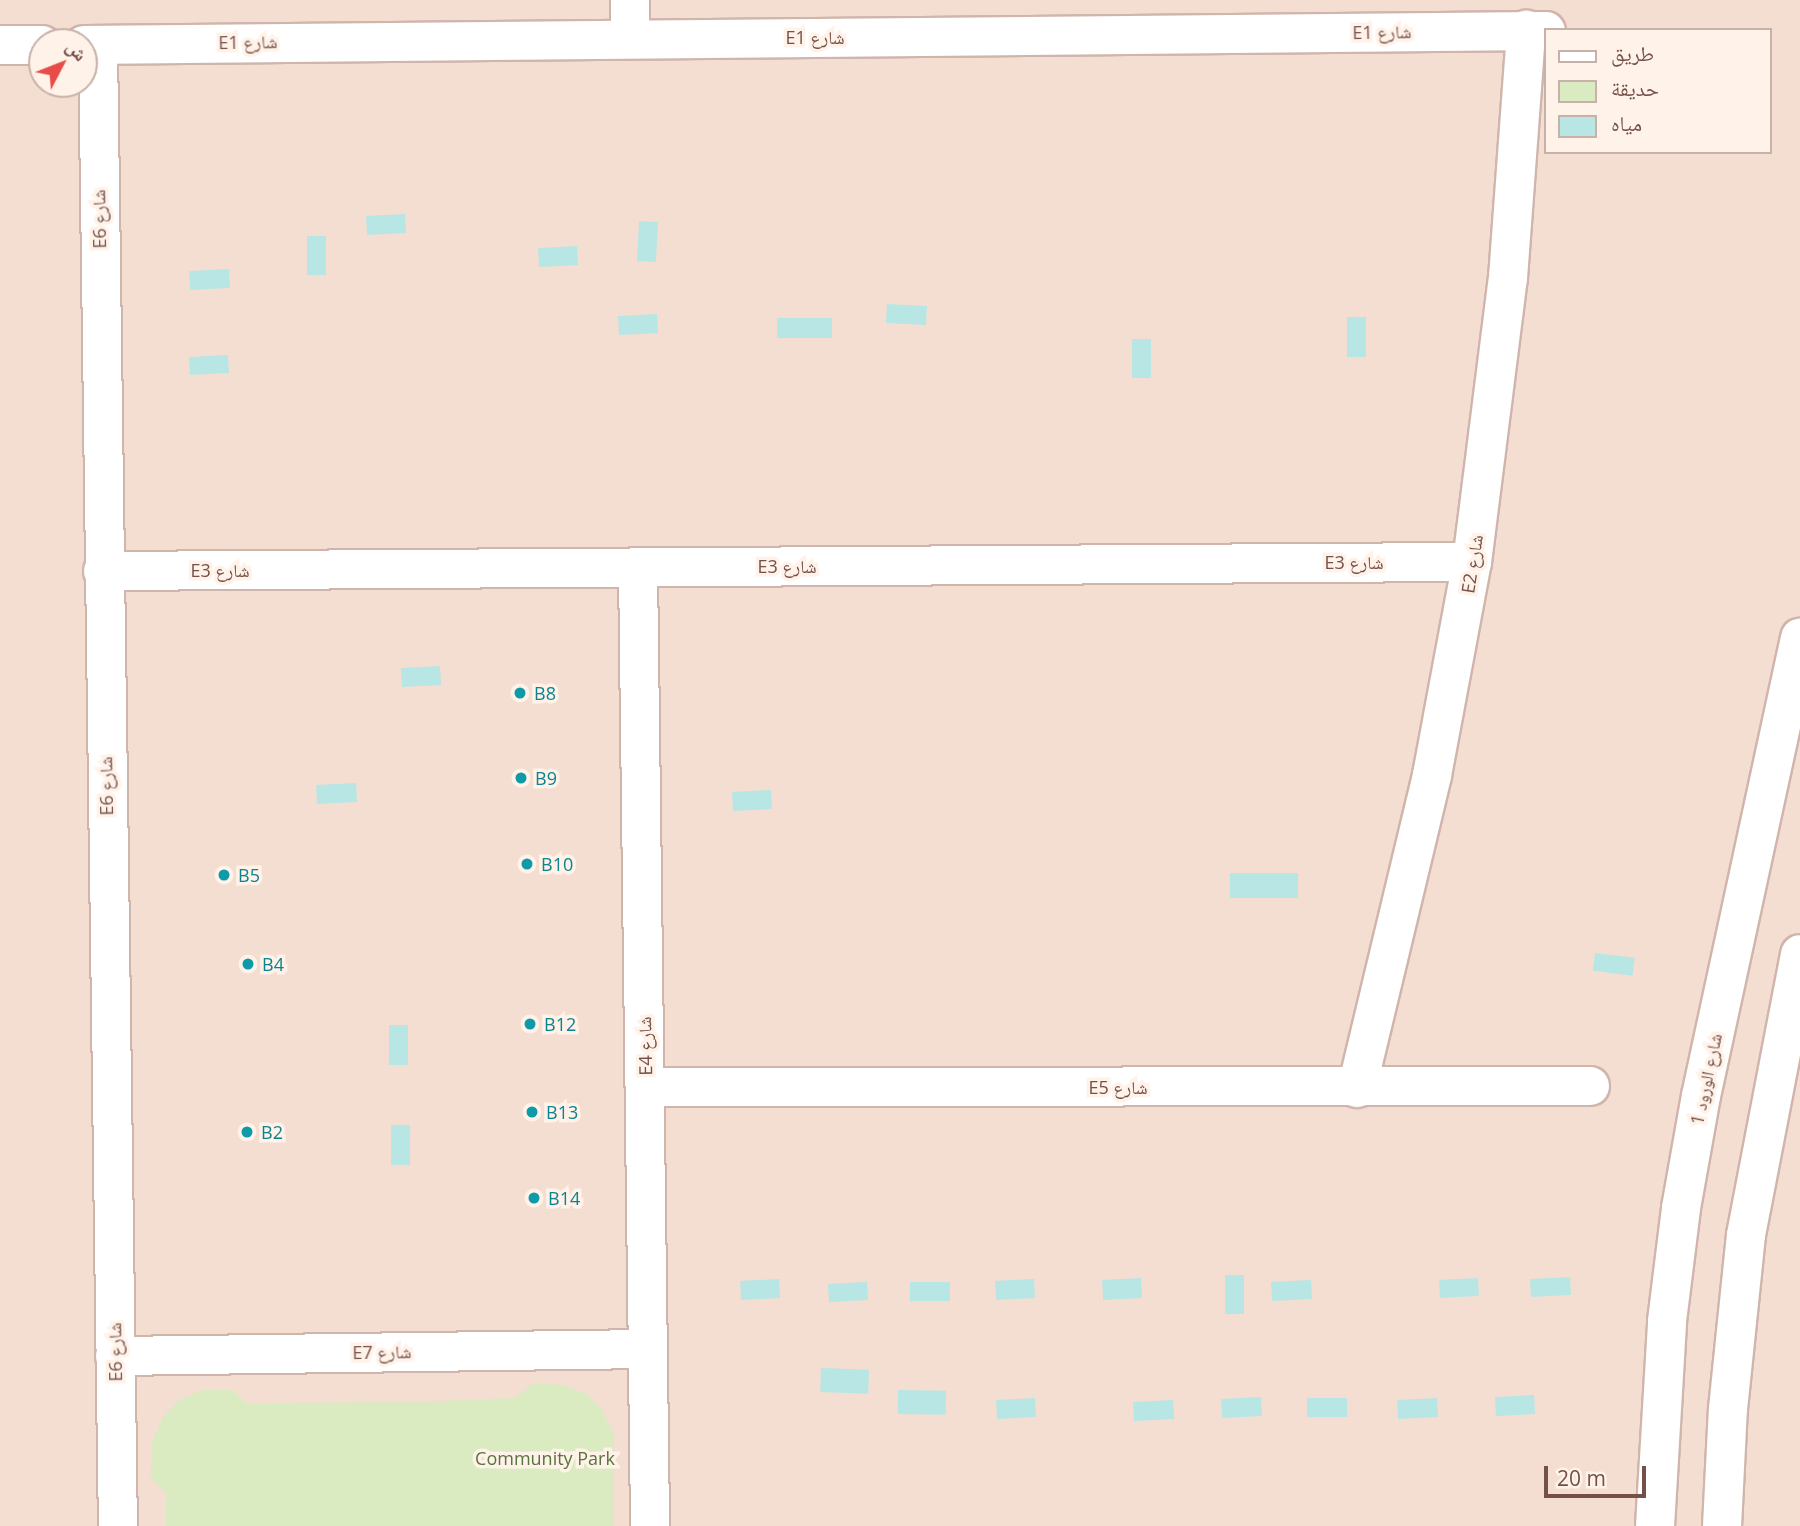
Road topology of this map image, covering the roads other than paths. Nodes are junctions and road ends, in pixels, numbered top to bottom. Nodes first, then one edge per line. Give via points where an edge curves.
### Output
1 (630, 0) edge
2 (1536, 30) edge
3 (631, 39) junction
4 (0, 45) edge
5 (28, 45) edge
6 (98, 45) edge
7 (92, 98) edge
8 (1472, 562) junction
9 (638, 567) junction
10 (103, 570) junction
11 (1800, 638) edge
12 (1800, 954) edge
13 (1590, 1086) dead end
14 (646, 1087) junction
15 (1357, 1088) junction
16 (648, 1349) junction
17 (115, 1356) junction
18 (1729, 1516) edge
19 (118, 1526) edge
20 (650, 1526) edge
21 (1655, 1526) edge

1 - 3 street
2 - 3 street, E1 شارع
2 - 8 street, E2 شارع
3 - 6 street, E1 شارع
4 - 5 street
7 - 10 street, E6 شارع
8 - 9 street, E3 شارع
8 - 15 street, E2 شارع via 1432,775
9 - 10 street, E3 شارع
9 - 14 street, E4 شارع
10 - 17 street, E6 شارع
11 - 21 street, شارع الورود 1 via 1681,1208 1665,1346
12 - 18 street via 1746,1235
13 - 15 street, E5 شارع
14 - 15 street, E5 شارع
14 - 16 street, E4 شارع
16 - 17 street, E7 شارع
16 - 20 street, E4 شارع
17 - 19 street, E6 شارع

